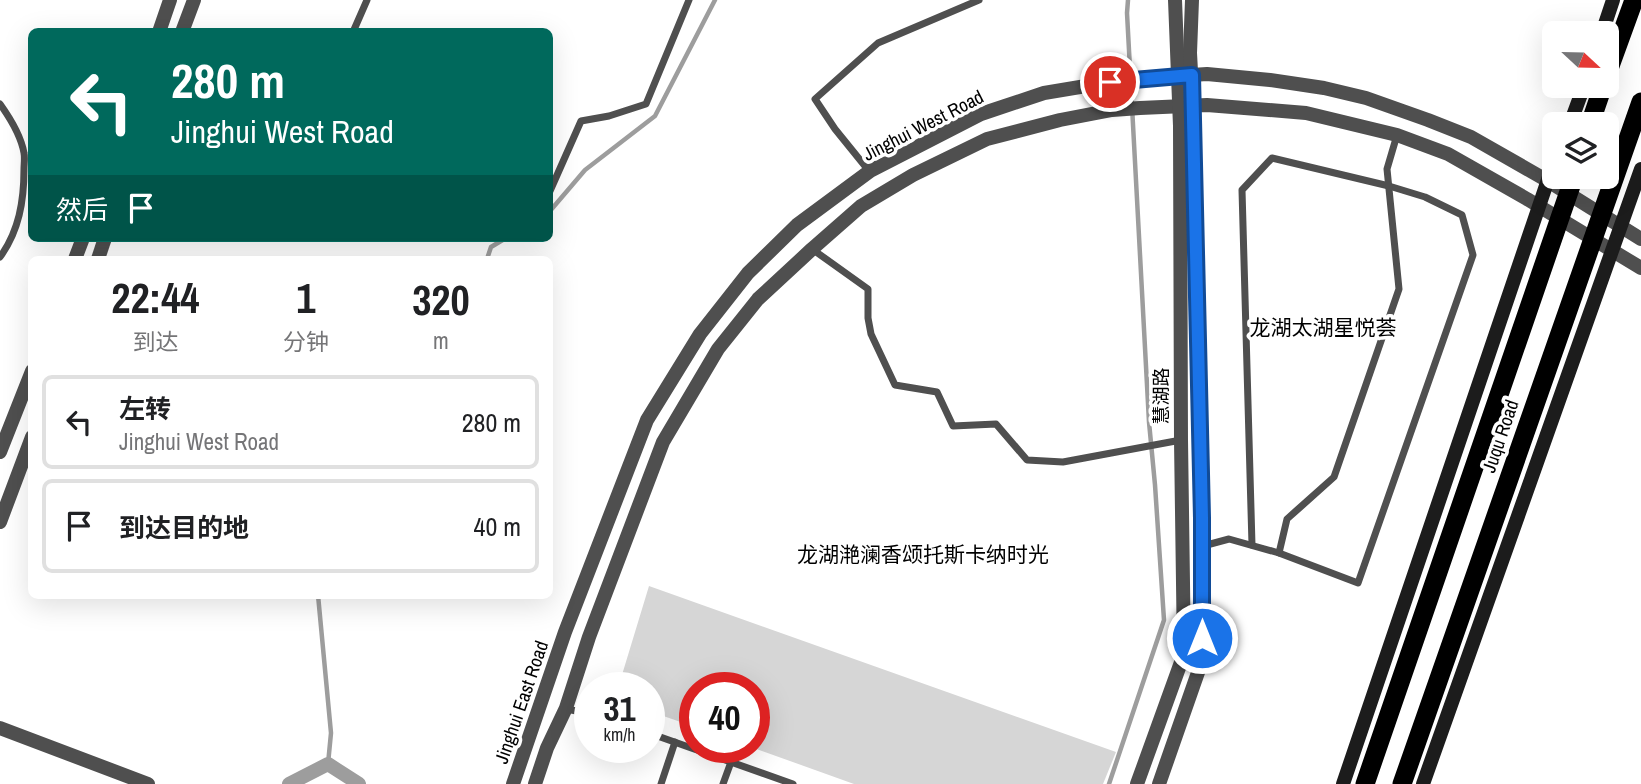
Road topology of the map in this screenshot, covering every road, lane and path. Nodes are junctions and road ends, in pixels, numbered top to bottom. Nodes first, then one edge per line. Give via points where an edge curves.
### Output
1 (170, 0) edge
2 (194, 0) edge
3 (366, 0) edge
4 (688, 0) edge
5 (979, 0) edge
6 (1175, 0) edge
7 (1192, 0) edge
8 (1613, 0) edge
9 (1633, 0) edge
10 (1606, 21) edge
11 (160, 28) edge
12 (184, 28) edge
13 (355, 28) edge
14 (1619, 40) edge
15 (1185, 75) junction
16 (1641, 102) edge
17 (0, 104) edge
18 (1186, 106) junction
19 (1398, 135) junction
20 (1641, 169) edge
21 (870, 172) junction
22 (1542, 178) edge
23 (553, 184) edge
24 (1389, 186) junction
25 (1545, 189) edge
26 (1570, 189) edge
27 (1575, 189) edge
28 (1539, 207) junction
29 (1601, 215) junction
30 (1559, 218) junction
31 (1620, 227) junction
32 (1592, 239) junction
33 (1641, 239) edge
34 (812, 249) junction
35 (1612, 251) junction
36 (0, 257) edge
37 (1641, 268) edge
38 (28, 381) edge
39 (1181, 440) junction
40 (28, 448) edge
41 (0, 452) edge
42 (0, 522) edge
43 (1252, 545) junction
44 (1486, 545) junction
45 (1202, 546) junction
46 (1279, 553) junction
47 (1491, 594) junction
48 (565, 632) joint
49 (589, 637) joint
50 (566, 708) junction
51 (574, 710) edge
52 (0, 728) edge
53 (665, 739) edge
54 (675, 742) junction
55 (679, 743) edge
56 (731, 763) edge
57 (734, 763) edge
58 (784, 783) edge
59 (148, 784) edge
60 (513, 784) edge
61 (535, 784) edge
62 (661, 784) edge
63 (723, 784) edge
64 (793, 784) edge
65 (1137, 784) edge
66 (1159, 784) edge
67 (1343, 784) edge
68 (1365, 784) edge
69 (1402, 784) edge
70 (1423, 784) edge

1 - 11 street
2 - 12 street
3 - 13 lane
4 - 23 lane via 646,104 581,121
5 - 21 lane via 878,43 815,99
6 - 15 street, 慧湖路
7 - 15 street, 慧湖路 via 1191,53
8 - 10 main road
9 - 14 highway
15 - 18 street, 慧湖路
15 - 21 street, Jinghui West Road via 1044,93 981,114
15 - 22 street, Jinghui West Road via 1270,80 1366,99 1471,137
16 - 29 highway, Juqu Road
17 - 36 lane via 24,153 20,213
18 - 19 street, Jinghui West Road via 1306,113
18 - 34 street, Jinghui West Road via 1112,110 986,139 861,206
18 - 39 street, 慧湖路
18 - 45 street, 慧湖路
19 - 24 lane via 1387,169
19 - 28 street, Jinghui West Road via 1448,154
20 - 31 main road
21 - 48 street, Jinghui West Road via 797,225 748,273 700,334 647,420
24 - 43 lane via 1272,158 1242,190
24 - 46 lane via 1399,289 1334,477 1287,519
24 - 46 lane via 1462,215 1473,255 1358,583
25 - 28 main road
26 - 30 highway, Juqu Road
27 - 29 street, Jinghui West Road
28 - 30 street, Jinghui West Road
28 - 67 main road
29 - 31 street, Jinghui West Road
29 - 32 highway, Juqu Road
30 - 32 street, Jinghui West Road
30 - 68 highway, Juqu Road
31 - 33 street, Jinghui West Road
31 - 35 main road
32 - 35 street, Jinghui West Road
32 - 44 highway, Juqu Road
34 - 39 lane via 868,289 871,334 895,385 937,392 953,425 996,424 1027,460 1063,462
34 - 49 street, Jinghui West Road via 758,299 718,349 663,442
35 - 37 street, Jinghui West Road
35 - 47 main road
38 - 41 street
39 - 65 street, 慧湖路 via 1184,654
40 - 42 street
43 - 45 lane via 1229,539
43 - 46 lane
44 - 47 main road
44 - 69 highway, Juqu Road
45 - 66 street, 慧湖路 via 1202,662
47 - 70 main road
48 - 60 street, Jinghui East Road
49 - 50 street, Jinghui East Road
50 - 51 lane
50 - 61 street, Jinghui East Road
52 - 59 street
53 - 54 lane
54 - 55 lane
54 - 62 lane
56 - 63 lane
57 - 58 lane
58 - 64 lane

